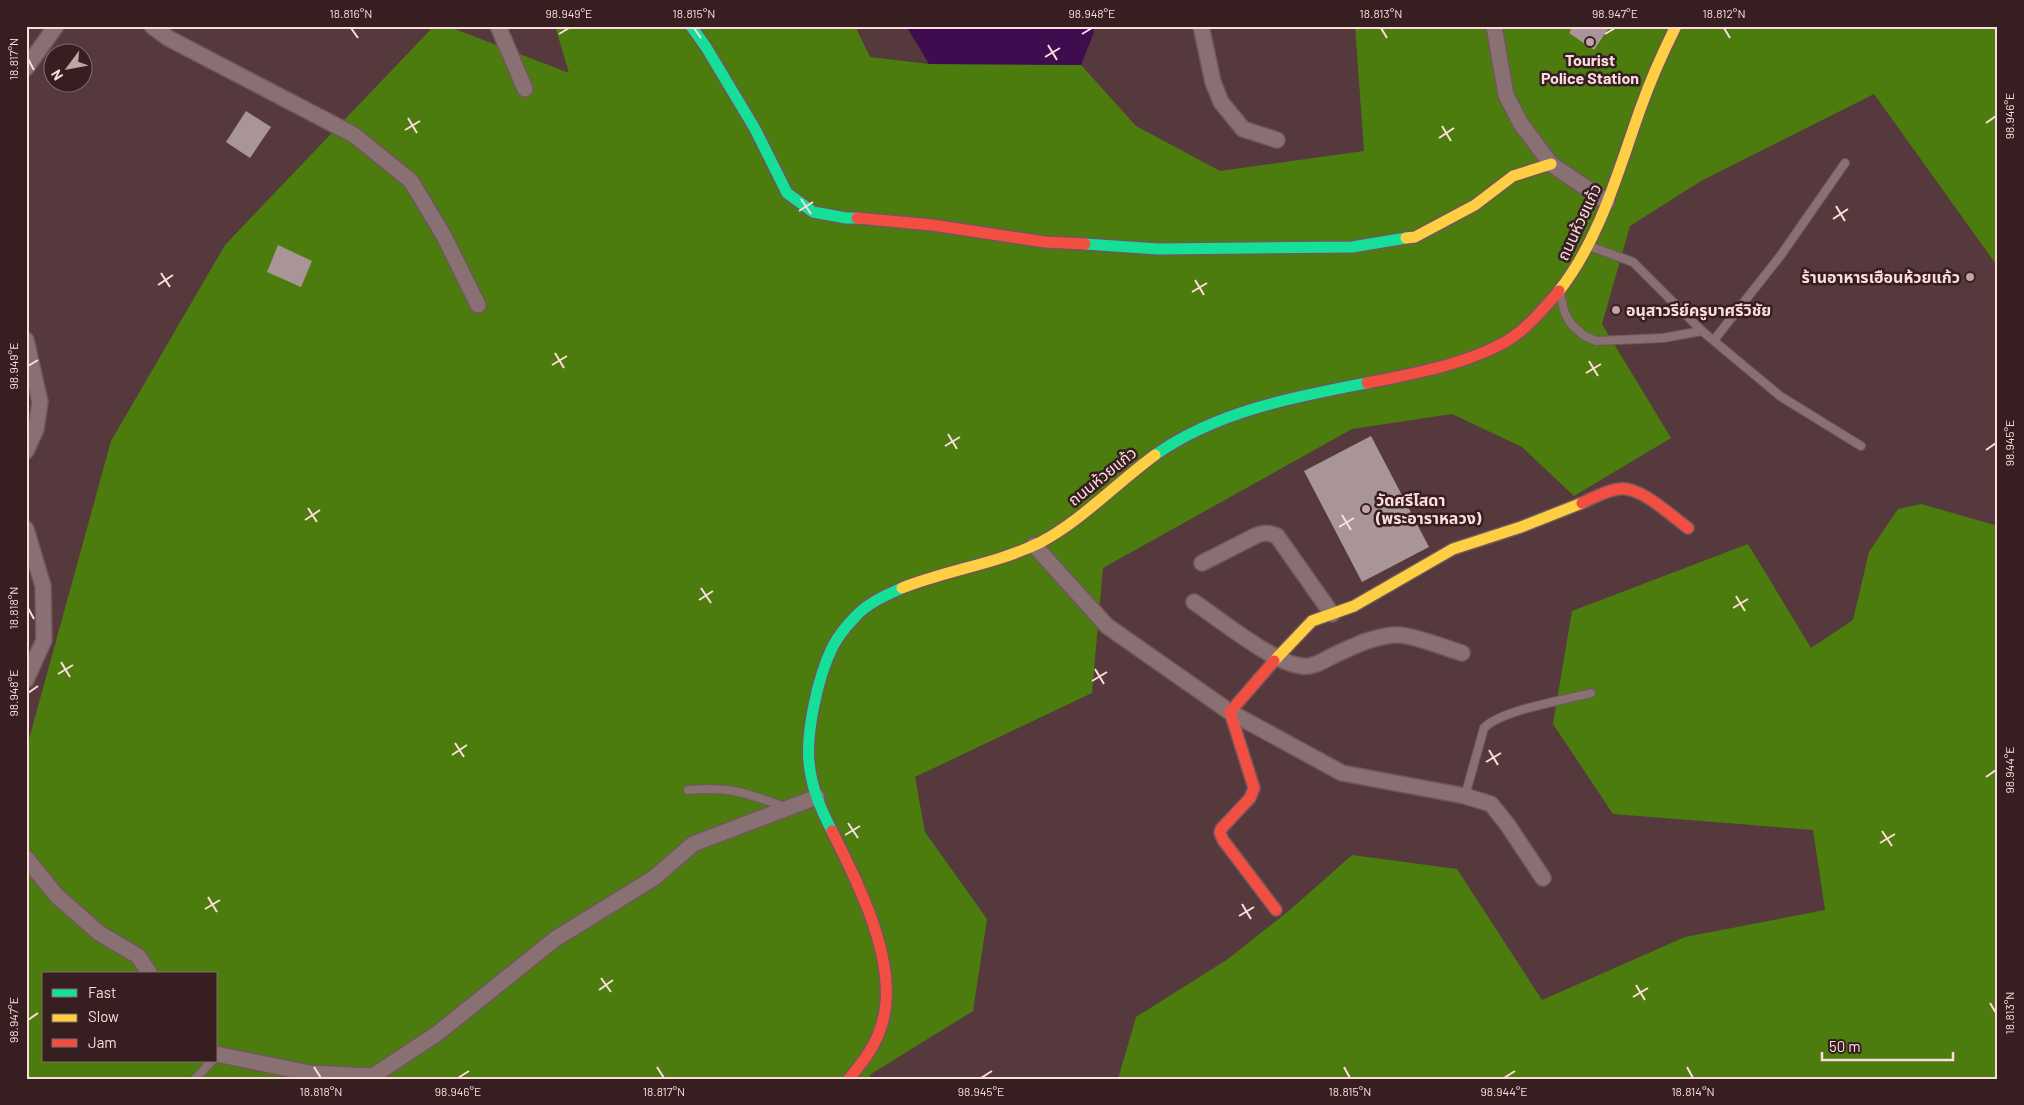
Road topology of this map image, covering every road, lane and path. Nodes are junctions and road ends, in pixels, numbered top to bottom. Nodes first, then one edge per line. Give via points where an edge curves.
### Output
1 (56, 26) edge
2 (152, 26) edge
3 (498, 26) edge
4 (691, 26) edge
5 (1201, 26) edge
6 (1494, 26) edge
7 (1676, 26) edge
8 (26, 68) edge
9 (525, 89) dead end
10 (1277, 140) dead end
11 (1845, 163) dead end
12 (1551, 164) junction
13 (1607, 202) junction
14 (1589, 246) junction
15 (1559, 291) junction
16 (478, 305) dead end
17 (1702, 331) junction
18 (26, 340) edge
19 (1714, 340) junction
20 (1861, 446) dead end
21 (26, 451) edge
22 (1688, 528) dead end
23 (26, 530) edge
24 (1034, 545) junction
25 (1202, 563) dead end
26 (1194, 602) dead end
27 (1332, 614) junction
28 (1462, 653) dead end
29 (1277, 658) junction
30 (26, 680) edge
31 (1591, 693) dead end
32 (1230, 712) junction
33 (688, 790) dead end
34 (1465, 796) junction
35 (817, 797) junction
36 (787, 808) junction
37 (26, 858) edge
38 (1543, 878) dead end
39 (1276, 910) dead end
40 (149, 972) edge
41 (218, 1058) edge
42 (210, 1062) edge
43 (195, 1079) edge
44 (849, 1079) edge

1 - 8 street
2 - 16 street via 168,38 354,135 411,181 444,236
3 - 9 street
4 - 12 street via 755,129 787,193 813,212 846,218 932,225 1045,242 1148,248 1352,247 1415,237 1475,205 1513,176
5 - 10 street via 1213,82 1221,102 1243,129
6 - 12 street via 1506,96 1521,124
7 - 13 street, ถนนห้วยแก้ว via 1636,120
11 - 19 lane via 1781,255
12 - 13 street
13 - 14 street, ถนนห้วยแก้ว
14 - 15 street, ถนนห้วยแก้ว
14 - 17 lane via 1633,262
15 - 17 lane via 1571,324 1596,341 1663,338
15 - 24 street, ถนนห้วยแก้ว via 1515,336 1477,354 1400,378 1341,388 1227,417 1186,434
17 - 19 lane
18 - 21 street via 40,402 36,429
19 - 20 lane via 1780,396
22 - 27 street via 1643,495 1631,489 1617,489 1453,550 1354,606
23 - 30 street via 43,586 44,640
24 - 32 street via 1107,626
24 - 35 street, ถนนห้วยแก้ว via 903,587 862,609 841,632 826,660 811,719 808,756
25 - 27 street via 1260,533 1272,534 1277,536
26 - 29 street
27 - 29 street via 1312,621
28 - 29 street via 1401,635 1369,641 1308,666 1293,665
29 - 32 street
31 - 34 lane via 1490,722 1484,728
32 - 34 street via 1342,774
32 - 39 street via 1254,788 1250,798 1220,833
33 - 36 lane via 714,788 743,792
34 - 38 street via 1491,804
35 - 36 street
35 - 44 street, ถนนห้วยแก้ว via 868,904 885,985 883,1022 869,1054
36 - 41 street via 693,844 654,878 555,939 438,1034 373,1076 309,1073
37 - 40 street via 57,896 99,932 138,956
42 - 43 lane

